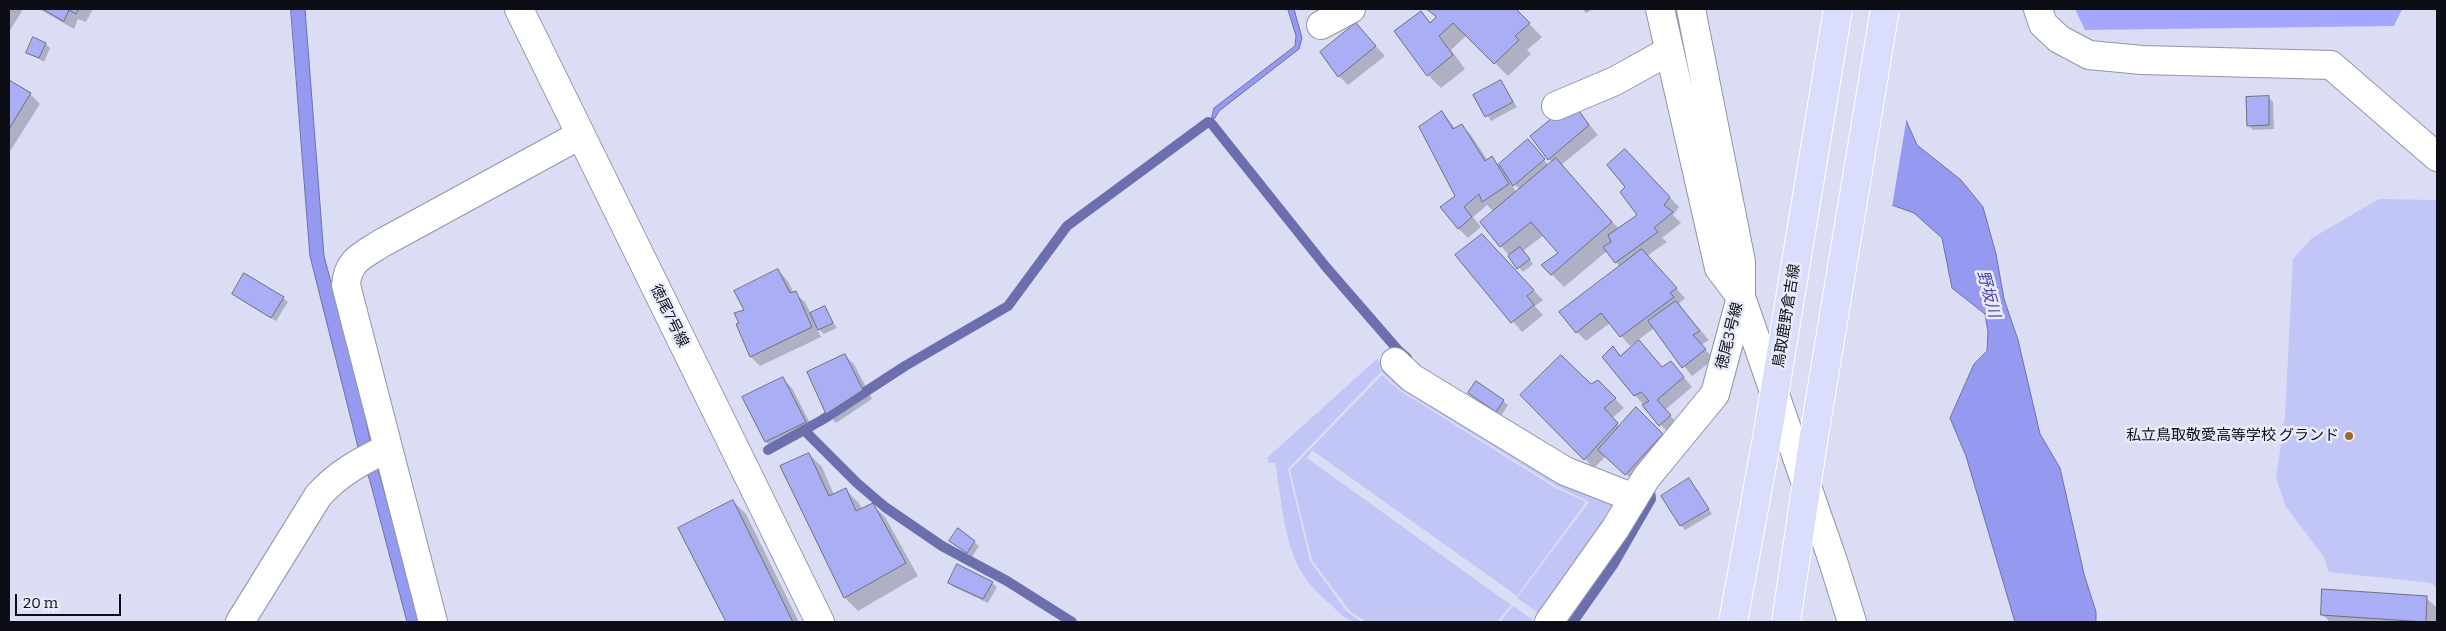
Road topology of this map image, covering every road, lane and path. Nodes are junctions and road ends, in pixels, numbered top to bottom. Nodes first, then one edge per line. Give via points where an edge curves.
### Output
1 (519, 9) edge
2 (1351, 9) edge
3 (1660, 9) edge
4 (1691, 9) edge
5 (1838, 9) edge
6 (1885, 9) edge
7 (2038, 9) edge
8 (1322, 25) dead end
9 (1669, 51) junction
10 (1556, 106) dead end
11 (580, 135) junction
12 (2437, 157) edge
13 (1741, 297) junction
14 (1394, 362) dead end
15 (388, 448) junction
16 (1634, 498) junction
17 (1849, 619) edge
18 (240, 622) edge
19 (433, 622) edge
20 (820, 622) edge
21 (1549, 622) edge
22 (1733, 622) edge
23 (1786, 622) edge

1 - 11 street, 徳尾7号線
2 - 8 street
3 - 9 street, 徳尾3号線
4 - 13 street via 1741,262
5 - 22 main road, 鳥取鹿野倉吉線, bridge
6 - 23 main road, bridge
7 - 12 street via 2043,24 2059,39 2089,55 2142,60 2331,65
9 - 10 street via 1615,81
9 - 13 street, 徳尾3号線 via 1719,268
11 - 15 street via 382,243 355,260 347,272 346,286
11 - 20 street, 徳尾7号線
13 - 16 street, 徳尾3号線 via 1714,394 1646,478
13 - 17 street via 1833,561
14 - 16 street via 1412,378 1564,472
15 - 18 street via 331,481 318,496
15 - 19 street
16 - 21 street, 徳尾3号線

